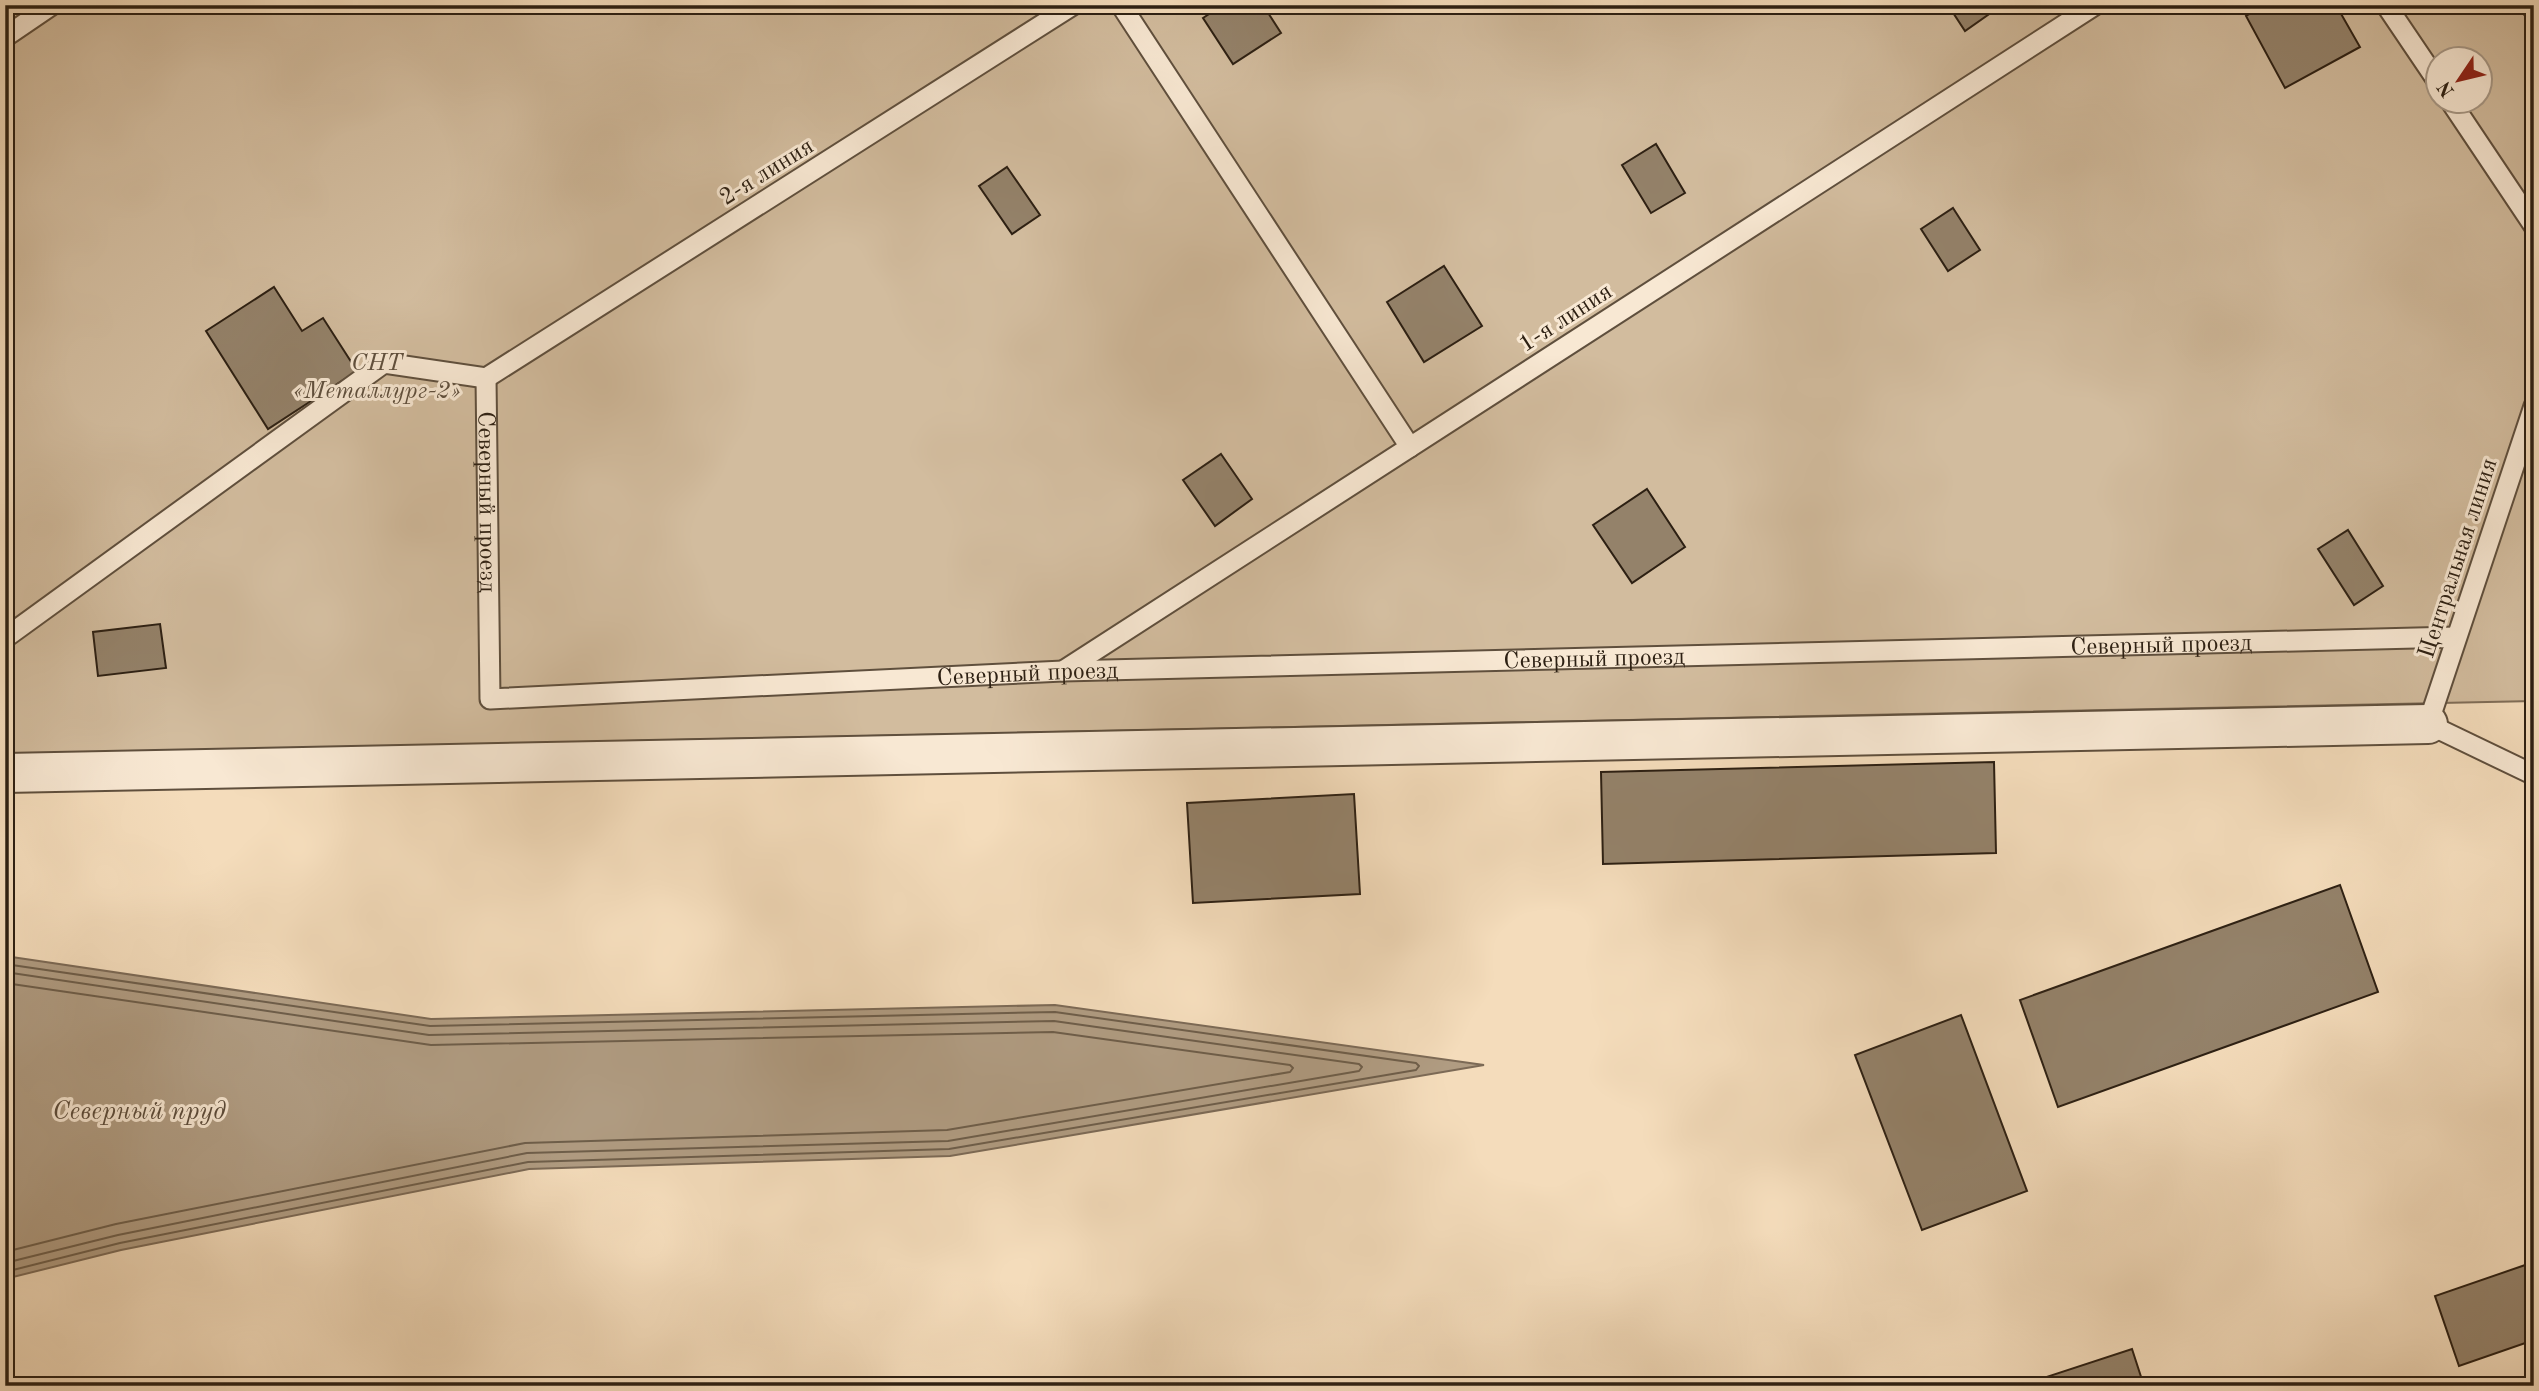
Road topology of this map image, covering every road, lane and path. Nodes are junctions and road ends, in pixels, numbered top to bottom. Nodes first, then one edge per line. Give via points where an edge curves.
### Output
1 (52, 5) edge
2 (1073, 5) edge
3 (1121, 5) edge
4 (2095, 5) edge
5 (2386, 5) edge
6 (5, 37) edge
7 (2424, 61) edge
8 (2460, 116) edge
9 (2534, 226) edge
10 (486, 378) junction
11 (2534, 406) edge
12 (1410, 447) junction
13 (2456, 637) junction
14 (5, 638) edge
15 (1063, 671) junction
16 (2428, 724) junction
17 (5, 774) edge
18 (2534, 775) edge

1 - 6 lane
2 - 10 lane, 2-я линия
3 - 12 lane
4 - 12 lane, 1-я линия
5 - 7 lane
8 - 9 lane
10 - 14 lane, Северный проезд via 384,363
10 - 15 lane, Северный проезд via 490,699
11 - 13 lane, Центральная линия
12 - 15 lane, 1-я линия
13 - 15 lane, Северный проезд
13 - 16 lane, Центральная линия
16 - 17 street
16 - 18 lane

